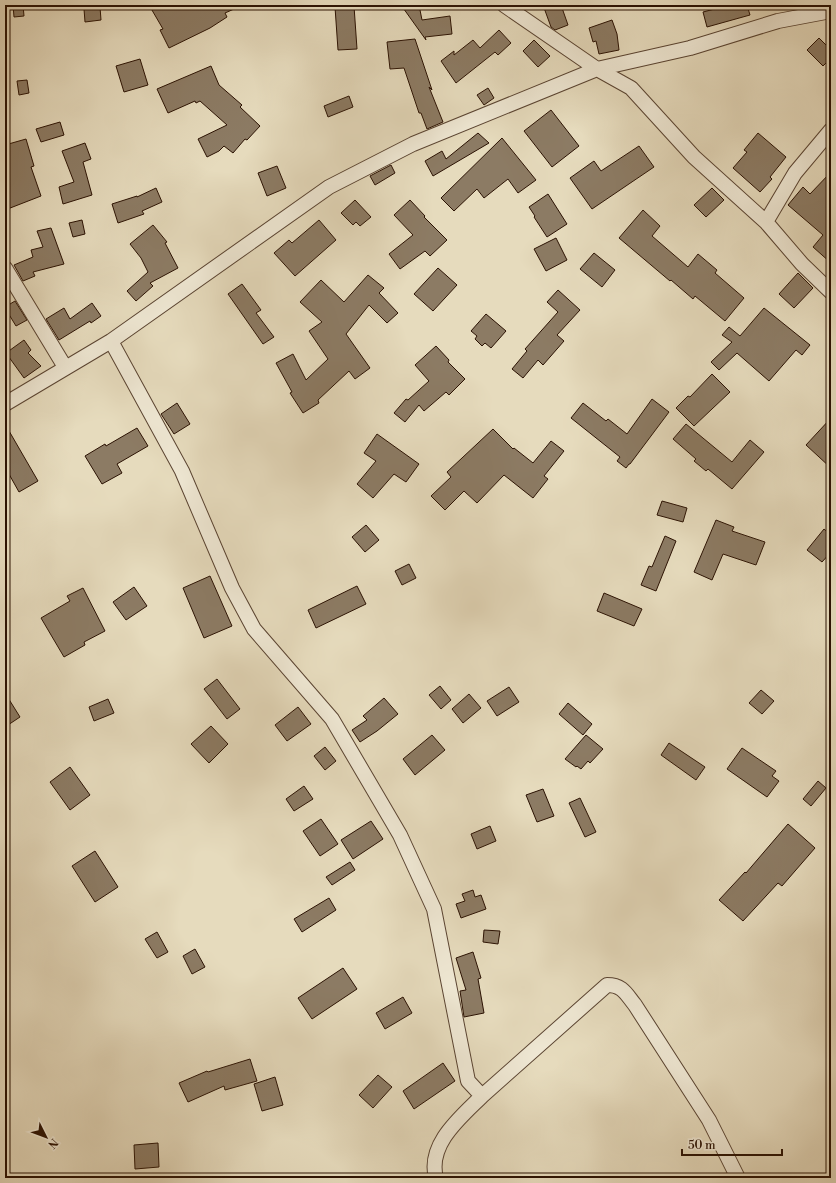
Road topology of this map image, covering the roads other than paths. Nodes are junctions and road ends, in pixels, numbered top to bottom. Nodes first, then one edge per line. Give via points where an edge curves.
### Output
1 (504, 5) edge
2 (831, 11) edge
3 (597, 70) junction
4 (831, 130) edge
5 (766, 222) junction
6 (5, 268) edge
7 (831, 292) edge
8 (111, 341) junction
9 (65, 367) junction
10 (5, 404) edge
11 (482, 1096) junction
12 (436, 1178) edge
13 (738, 1178) edge

1 - 3 street
2 - 3 street via 778,21 690,48
3 - 5 street via 631,88 694,157
3 - 8 street via 414,144 329,187
4 - 5 street via 795,173
5 - 7 street via 802,264
6 - 9 street
8 - 9 street
8 - 11 street via 182,471 232,588 254,628 332,719 400,835 434,909 468,1081
9 - 10 street
11 - 12 street via 453,1126 440,1144 434,1161
11 - 13 street via 607,985 615,985 623,989 635,1005 709,1120

